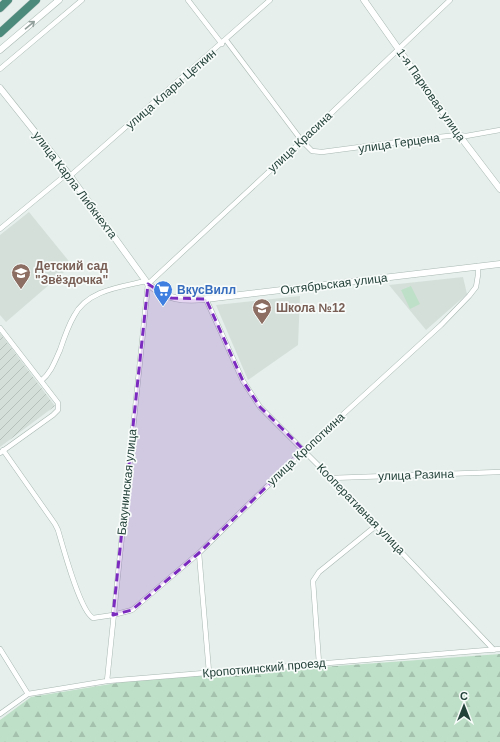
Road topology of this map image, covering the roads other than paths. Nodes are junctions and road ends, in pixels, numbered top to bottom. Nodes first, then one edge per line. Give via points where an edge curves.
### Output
1 (8, 0) edge
2 (36, 0) edge
3 (59, 0) edge
4 (82, 0) edge
5 (188, 0) edge
6 (270, 0) edge
7 (364, 0) edge
8 (450, 0) edge
9 (0, 8) edge
10 (0, 33) edge
11 (226, 40) junction
12 (222, 44) junction
13 (399, 48) junction
14 (0, 50) edge
15 (0, 69) edge
16 (0, 88) edge
17 (500, 130) edge
18 (459, 135) junction
19 (302, 141) junction
20 (69, 175) junction
21 (500, 188) edge
22 (0, 229) edge
23 (500, 264) edge
24 (478, 266) junction
25 (147, 282) junction
26 (206, 299) junction
27 (0, 328) edge
28 (41, 381) junction
29 (304, 450) junction
30 (2, 451) edge
31 (500, 472) edge
32 (331, 478) junction
33 (377, 525) junction
34 (199, 553) junction
35 (113, 615) junction
36 (0, 649) edge
37 (500, 649) edge
38 (494, 650) junction
39 (319, 664) junction
40 (209, 672) junction
41 (107, 681) junction
42 (28, 694) junction
43 (0, 714) edge

1 - 9 highway
2 - 10 highway
14 -> 3 street
4 - 15 street
5 - 12 street
6 - 11 street, улица Клары Цеткин
7 - 13 street, 1-я Парковая улица
8 - 13 street, улица Красина
11 - 12 street, улица Клары Цеткин
11 - 19 street, улица Герцена
12 - 20 street, улица Клары Цеткин
13 - 18 street, 1-я Парковая улица
13 - 19 street, улица Красина
16 - 20 street, улица Карла Либкнехта
17 - 18 street, улица Герцена
18 - 19 street, улица Герцена via 322,152 312,151
18 - 21 street, 1-я Парковая улица
19 - 25 street, улица Красина
20 - 22 street, улица Клары Цеткин
20 - 25 street, улица Карла Либкнехта
23 - 24 street, Октябрьская улица
24 - 26 street, Октябрьская улица
24 - 29 street, улица Кропоткина via 476,288 470,296
25 - 26 street, Октябрьская улица via 171,298
25 - 28 street, улица Красина via 104,292 81,305 74,315 50,372
25 - 35 street, Бакунинская улица
26 - 29 street, Кооперативная улица via 243,381 260,408
27 - 28 street
28 - 30 street via 58,403 58,410
29 - 32 street, Кооперативная улица
29 - 34 street, улица Кропоткина
30 - 35 street, улица Кропоткина via 58,530 88,615 93,618
31 - 32 street, улица Разина
32 - 33 street, Кооперативная улица
33 - 38 street, Кооперативная улица
33 - 39 street via 319,572 313,580
34 - 35 street, улица Кропоткина via 132,610
34 - 40 street
35 - 41 street, Бакунинская улица
36 - 42 street
37 - 38 street, Кропоткинский проезд
38 - 39 street, Кропоткинский проезд
39 - 40 street, Кропоткинский проезд
40 - 41 street, Кропоткинский проезд
41 - 42 street, Кропоткинский проезд
42 - 43 street

